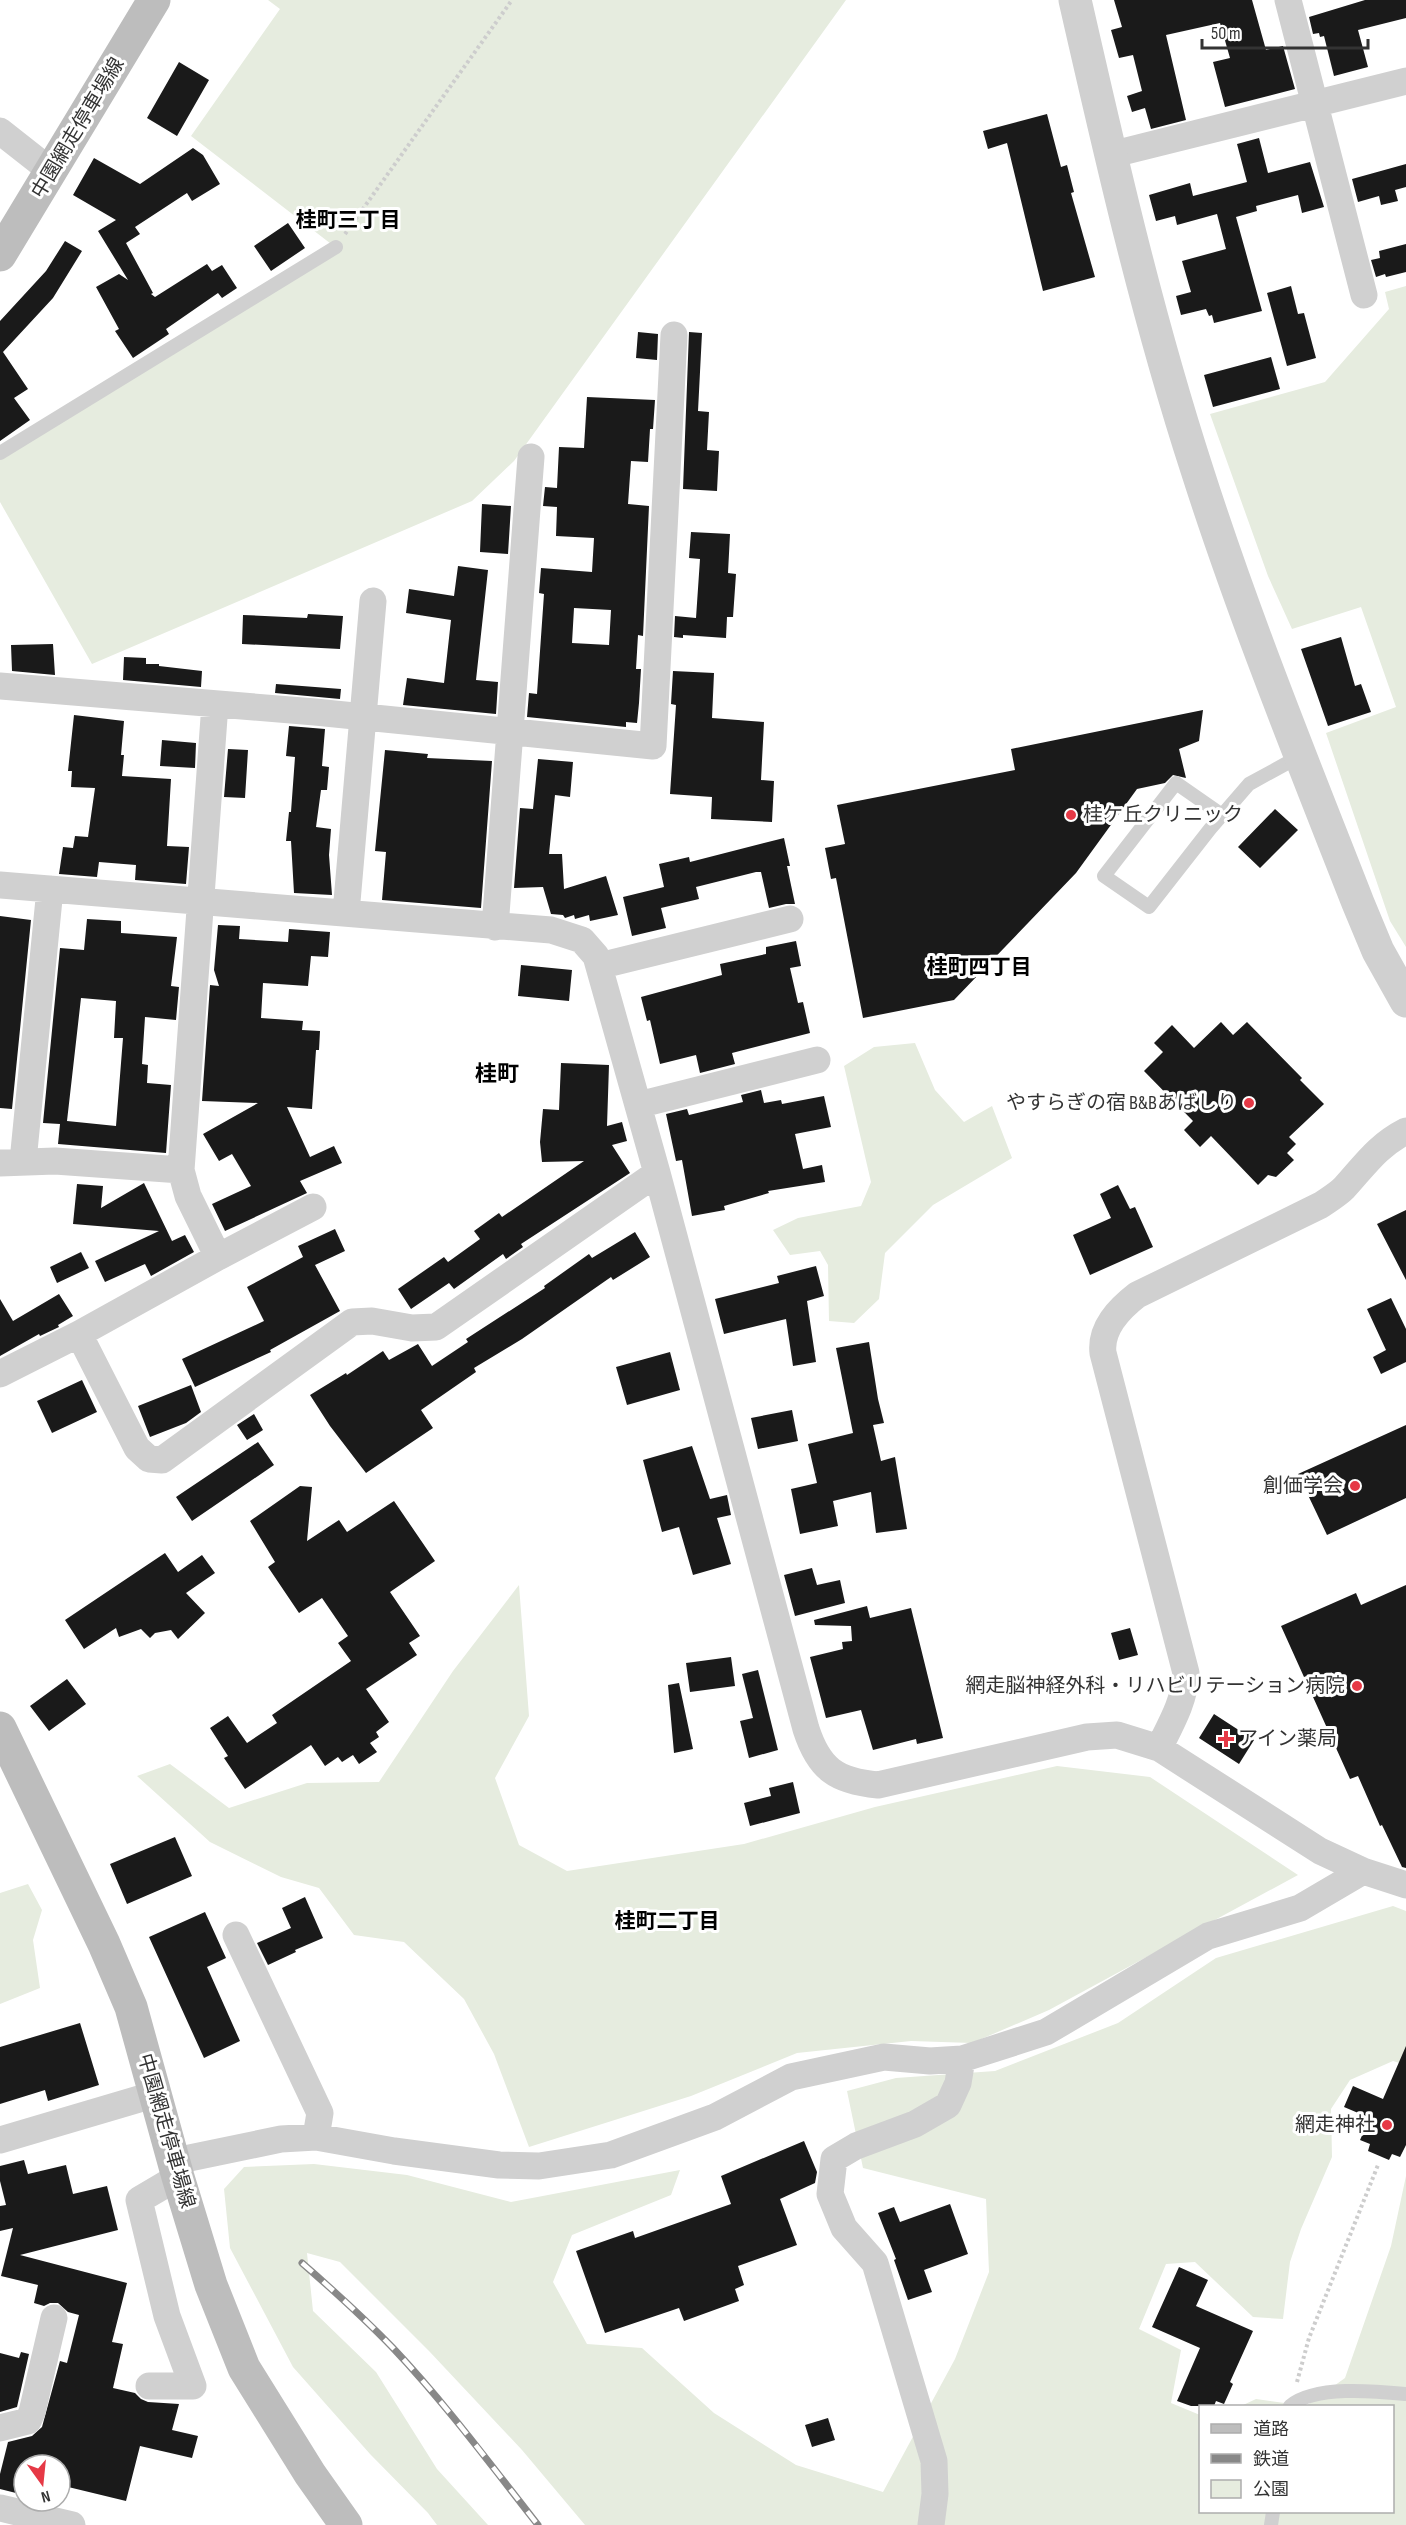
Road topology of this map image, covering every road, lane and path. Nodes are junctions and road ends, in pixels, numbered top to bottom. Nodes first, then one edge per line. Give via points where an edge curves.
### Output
1 (154, 0) edge
2 (512, 0) edge
3 (1075, 0) edge
4 (1288, 0) edge
5 (1406, 81) edge
6 (1314, 103) junction
7 (0, 131) edge
8 (1110, 155) junction
9 (52, 172) junction
10 (336, 247) joint
11 (0, 255) edge
12 (1364, 295) dead end
13 (674, 334) dead end
14 (0, 453) edge
15 (531, 458) dead end
16 (373, 601) dead end
17 (0, 686) edge
18 (215, 704) junction
19 (364, 717) junction
20 (510, 730) junction
21 (1300, 756) junction
22 (1222, 815) junction
23 (0, 885) edge
24 (50, 889) junction
25 (201, 901) junction
26 (346, 913) junction
27 (790, 919) dead end
28 (495, 927) junction
29 (599, 966) junction
30 (1406, 1001) edge
31 (817, 1060) dead end
32 (638, 1105) junction
33 (1406, 1131) edge
34 (11, 1162) edge
35 (181, 1170) junction
36 (657, 1173) junction
37 (313, 1207) dead end
38 (218, 1257) junction
39 (79, 1334) junction
40 (0, 1374) edge
41 (0, 1728) edge
42 (1159, 1748) junction
43 (1363, 1871) junction
44 (1406, 1885) edge
45 (236, 1935) dead end
46 (962, 2059) junction
47 (156, 2094) junction
48 (316, 2137) junction
49 (0, 2140) edge
50 (1378, 2165) dead end
51 (176, 2169) junction
52 (54, 2318) dead end
53 (149, 2386) dead end
54 (1406, 2394) edge
55 (1291, 2405) edge
56 (1292, 2405) edge
57 (0, 2428) edge
58 (4, 2514) edge
59 (72, 2525) edge
60 (346, 2525) edge
61 (931, 2525) edge

1 - 9 main road, 中園網走停車場線
2 - 10 path
3 - 8 street
4 - 6 street
5 - 6 street
6 - 8 street
6 - 12 street
7 - 9 street
8 - 21 street via 1193,460
9 - 11 main road, 中園網走停車場線
10 - 14 lane
13 - 20 street via 653,746
15 - 20 street
16 - 19 street
17 - 18 street
18 - 19 street
18 - 25 street
19 - 20 street
19 - 26 street
20 - 28 street
21 - 22 lane via 1249,784
21 - 30 street via 1378,951
22 - 22 lane via 1149,907 1104,876 1176,783
23 - 24 street
24 - 25 street
24 - 34 street
25 - 26 street
25 - 35 street
26 - 28 street
27 - 29 street
28 - 29 street via 551,930 582,940
29 - 32 street
31 - 32 street
32 - 36 street
33 - 42 street via 1373,1153 1342,1190 1321,1205 1137,1295 1120,1308 1106,1333 1103,1353 1186,1672 1179,1706
34 - 35 street via 55,1161
35 - 38 street via 188,1196
36 - 39 street via 436,1327 352,1322 162,1460 149,1459 137,1448
36 - 42 street via 806,1729 821,1760 840,1777 878,1785 1097,1736 1117,1735
37 - 38 street
38 - 39 street
39 - 40 street
41 - 47 main road, 中園網走停車場線 via 131,2007
42 - 43 street via 1320,1851
43 - 44 street
43 - 46 street via 1300,1908 1208,1936 1046,2032
45 - 48 street via 320,2114
46 - 48 street via 884,2057 791,2077 715,2117 656,2141 611,2156 539,2166 499,2165
46 - 61 street via 958,2083 948,2105 915,2124 856,2146 834,2159 830,2194 844,2228 875,2263 934,2461
47 - 49 street
47 - 51 main road, 中園網走停車場線
48 - 51 street via 281,2139
50 - 55 path via 1309,2338
51 - 53 street via 139,2200 167,2316 193,2386
51 - 60 main road, 中園網走停車場線 via 211,2285 244,2368
52 - 57 street via 28,2421
54 - 56 lane via 1338,2392 1298,2400
58 - 59 street

